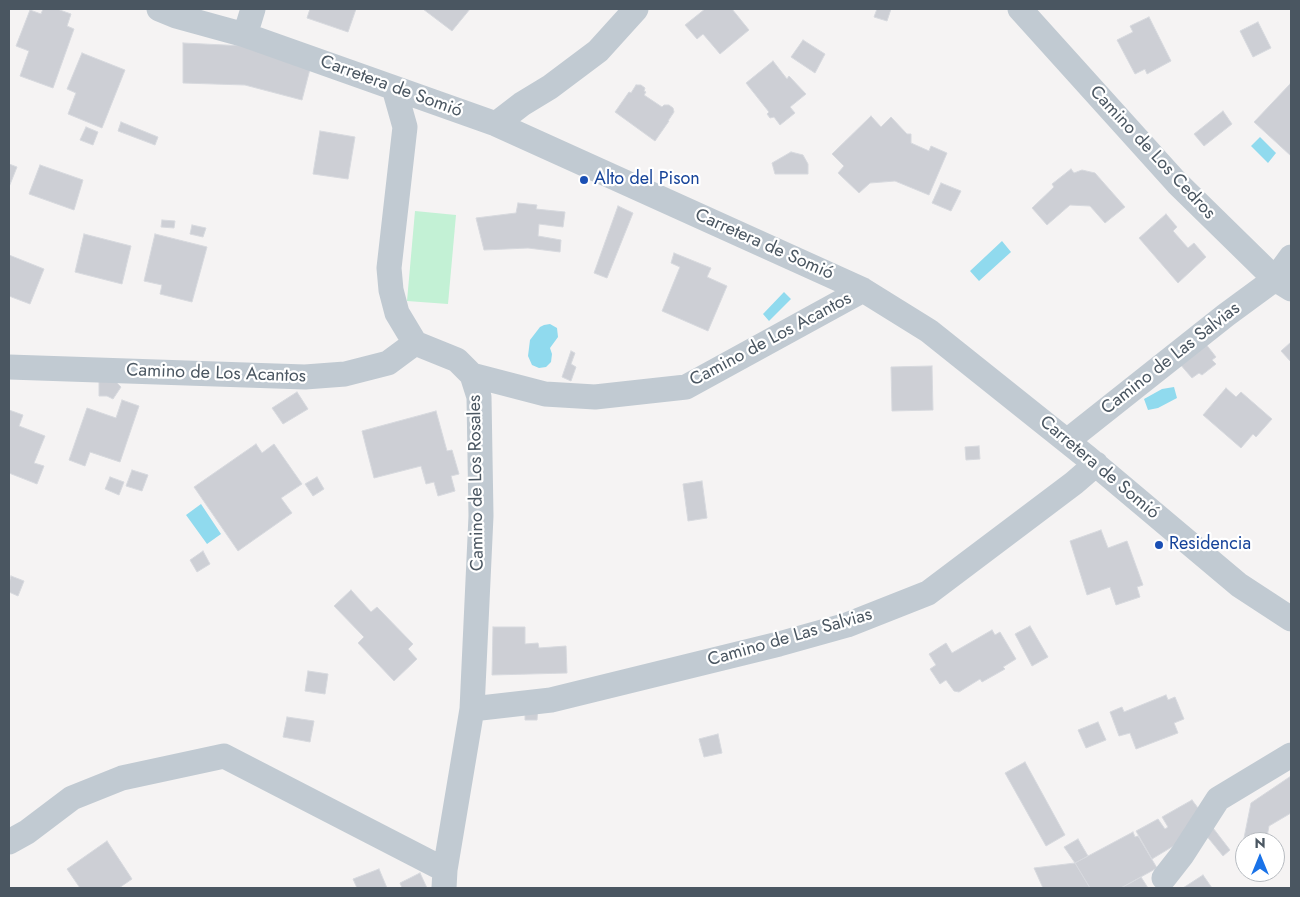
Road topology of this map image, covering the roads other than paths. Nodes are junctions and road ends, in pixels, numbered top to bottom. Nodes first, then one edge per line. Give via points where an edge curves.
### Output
1 (160, 9) edge
2 (253, 9) edge
3 (636, 9) edge
4 (1020, 9) edge
5 (245, 35) junction
6 (394, 88) junction
7 (496, 124) junction
8 (1291, 257) edge
9 (1283, 284) edge
10 (863, 290) junction
11 (415, 343) junction
12 (9, 368) edge
13 (472, 375) junction
14 (1067, 441) junction
15 (1096, 464) junction
16 (1291, 620) edge
17 (472, 709) junction
18 (1291, 754) edge
19 (9, 842) edge
20 (1164, 878) dead end
21 (444, 879) edge

1 - 5 street, Carretera de Somió
2 - 5 street
3 - 7 street via 598,51
4 - 9 street, Camino de Los Cedros via 1177,183
5 - 6 street, Carretera de Somió
6 - 7 street, Carretera de Somió
6 - 11 street via 406,127 389,268 397,313
7 - 10 street, Carretera de Somió
8 - 9 street, Camino de Las Salvias
9 - 14 street, Camino de Las Salvias via 1226,315
10 - 13 street, Camino de Los Acantos via 686,387 596,397 545,394
10 - 14 street, Carretera de Somió via 929,331
11 - 12 street, Camino de Los Acantos via 388,363 345,374 305,377
11 - 13 street, Camino de Los Rosales via 457,360
13 - 17 street, Camino de Los Rosales via 479,397 481,516
14 - 15 street, Carretera de Somió
15 - 16 street, Carretera de Somió via 1239,585
15 - 17 street, Camino de Las Salvias via 928,593 847,625 551,700
17 - 21 street, Camino de Los Rosales
18 - 20 street via 1218,799
19 - 21 street via 72,798 122,778 224,756

